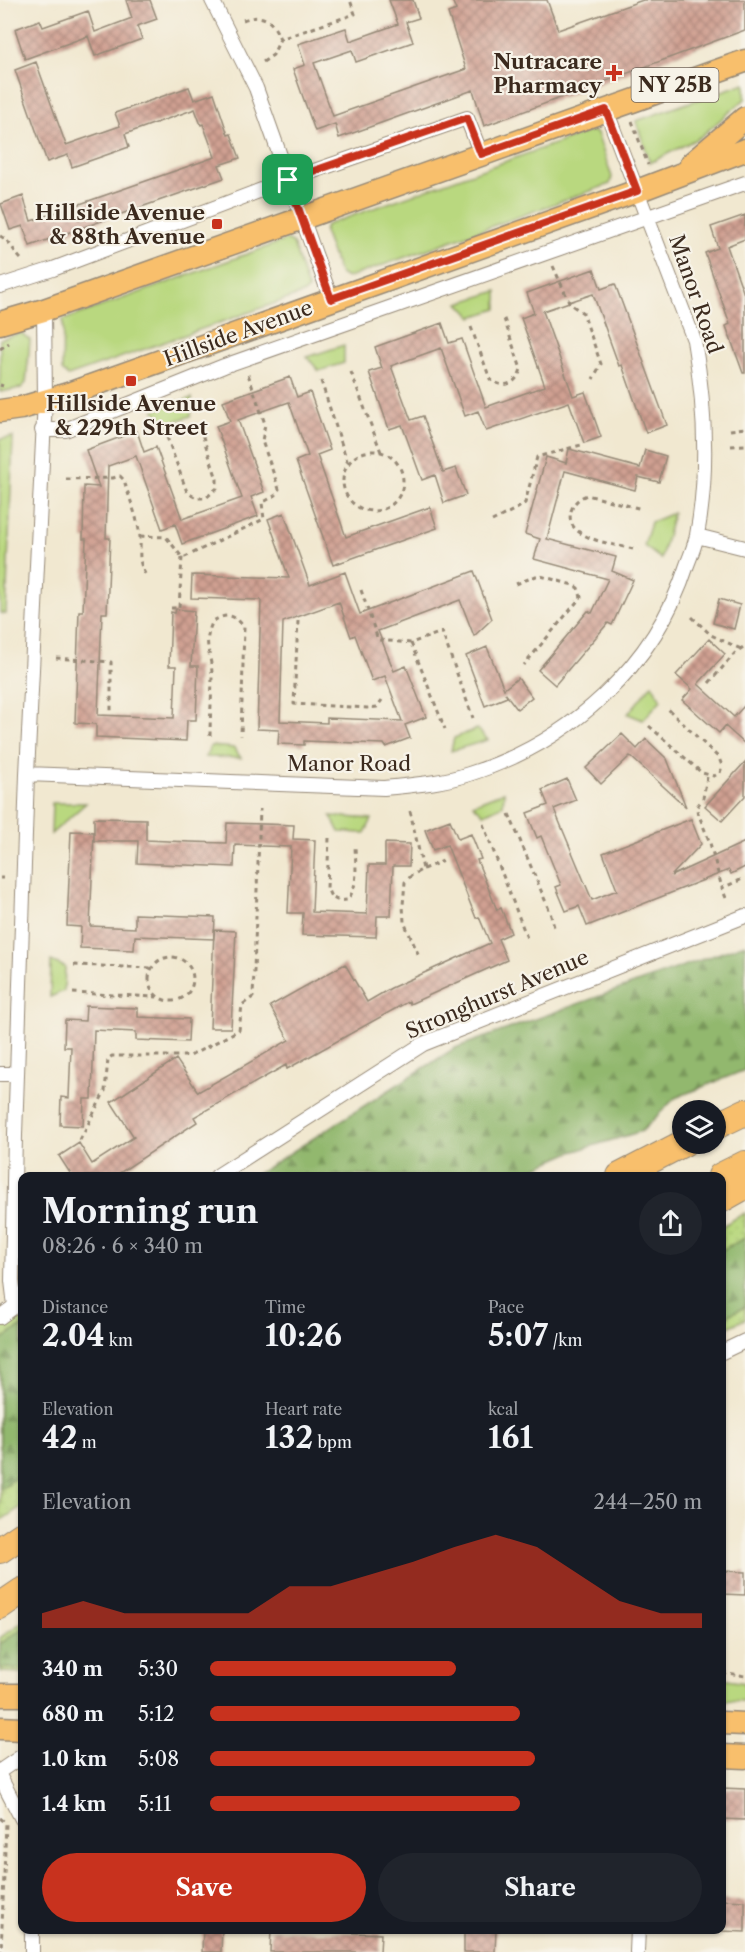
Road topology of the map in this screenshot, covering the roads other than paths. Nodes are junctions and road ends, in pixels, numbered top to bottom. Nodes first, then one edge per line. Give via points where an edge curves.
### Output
1 (212, 0) edge
2 (745, 61) edge
3 (606, 110) junction
4 (745, 118) edge
5 (745, 150) edge
6 (481, 154) junction
7 (676, 176) junction
8 (288, 180) junction
9 (745, 183) edge
10 (637, 191) junction
11 (303, 218) junction
12 (647, 218) junction
13 (0, 286) edge
14 (331, 299) junction
15 (44, 310) junction
16 (4, 333) edge
17 (45, 399) junction
18 (0, 411) edge
19 (42, 430) junction
20 (697, 536) junction
21 (745, 548) edge
22 (27, 774) junction
23 (745, 916) edge
24 (0, 1074) edge
25 (17, 1074) junction
26 (745, 1112) edge
27 (726, 1121) edge
28 (672, 1149) edge
29 (745, 1164) edge
30 (223, 1172) edge
31 (628, 1172) edge
32 (726, 1174) edge
33 (745, 1186) edge
34 (726, 1197) edge
35 (18, 1300) edge
36 (18, 1304) edge
37 (0, 1317) edge
38 (745, 1341) edge
39 (726, 1350) edge
40 (18, 1537) edge
41 (0, 1550) edge
42 (18, 1594) edge
43 (0, 1606) edge
44 (0, 1695) edge
45 (18, 1695) edge
46 (726, 1723) edge
47 (745, 1724) edge
48 (0, 1728) edge
49 (18, 1729) edge
50 (726, 1756) edge
51 (745, 1757) edge
52 (18, 1759) edge
53 (0, 1772) edge
54 (0, 1777) edge
55 (18, 1811) edge
56 (33, 1934) edge
57 (638, 1934) edge
58 (32, 1952) edge
59 (637, 1952) edge

1 - 8 street via 256,88
2 - 3 main road, NY 25B
3 - 6 main road, NY 25B
3 - 10 street, Manor Road
4 - 7 main road
5 - 7 main road, Hillside Avenue
6 - 8 street via 467,118
6 - 11 main road, NY 25B
7 - 10 main road, Hillside Avenue
8 - 11 street
8 - 13 street
9 - 12 street, Hillside Avenue
10 - 12 street, Manor Road
10 - 14 main road, Hillside Avenue
11 - 14 street
11 - 15 main road, NY 25B
12 - 19 street, Hillside Avenue via 224,366 65,430
12 - 20 street, Manor Road via 694,340 700,376 705,472
14 - 17 main road, Hillside Avenue
15 - 16 main road, NY 25B
15 - 17 street
17 - 18 main road, Hillside Avenue
17 - 19 street
19 - 22 street
20 - 21 street
20 - 22 street, Manor Road via 682,582 654,635 601,699 521,754 469,774 384,788
22 - 25 street
23 - 30 street, Stronghurst Avenue via 423,1044
24 - 25 street
25 - 35 street via 12,1281
26 - 27 highway
28 - 31 highway
29 - 32 highway
33 - 34 highway
36 - 37 street
38 - 39 street
40 - 41 highway
42 - 43 highway
44 - 45 main road
46 - 47 main road
48 - 49 main road
50 - 51 main road
52 - 53 street
54 - 55 street
56 - 58 street
57 - 59 street

